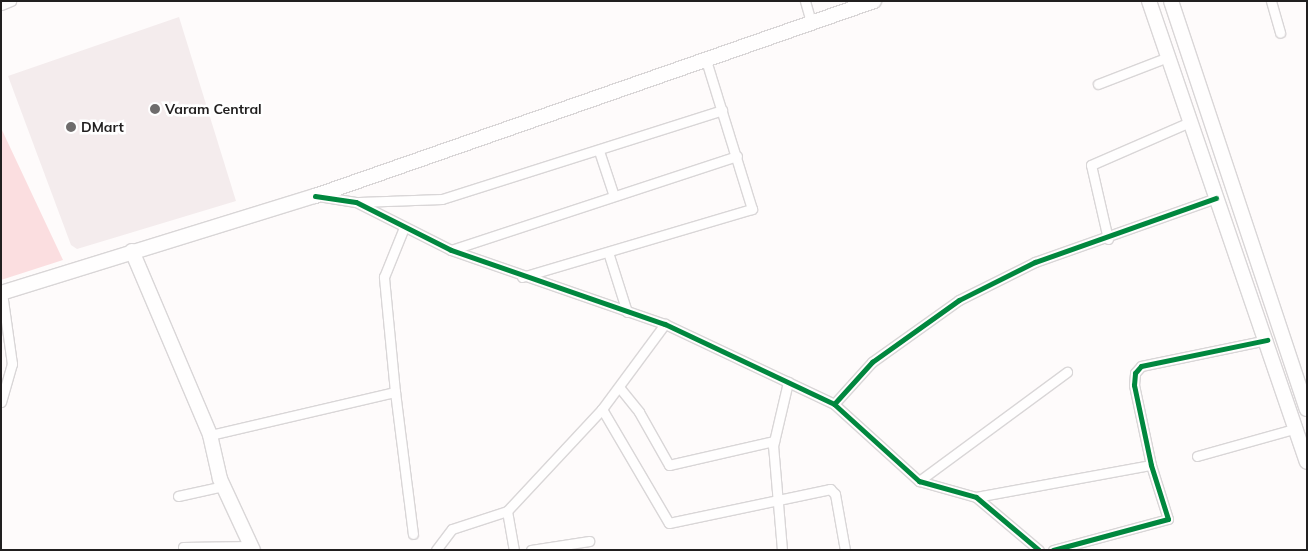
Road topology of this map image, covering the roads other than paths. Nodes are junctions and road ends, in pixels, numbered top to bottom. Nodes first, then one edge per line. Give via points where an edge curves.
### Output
1 (11, 1) edge
2 (805, 1) edge
3 (874, 1) edge
4 (1149, 1) edge
5 (1171, 1) edge
6 (1270, 1) edge
7 (1, 5) edge
8 (811, 22) junction
9 (1280, 33) dead end
10 (1168, 56) junction
11 (706, 60) junction
12 (1098, 84) dead end
13 (722, 110) junction
14 (1190, 122) junction
15 (599, 151) junction
16 (737, 156) junction
17 (613, 193) junction
18 (315, 196) junction
19 (1216, 198) junction
20 (356, 202) junction
21 (403, 230) junction
22 (1108, 239) junction
23 (451, 250) junction
24 (132, 251) junction
25 (608, 252) junction
26 (522, 278) junction
27 (2, 293) edge
28 (627, 312) junction
29 (665, 324) junction
30 (1266, 340) junction
31 (1067, 372) dead end
32 (788, 382) junction
33 (619, 387) junction
34 (396, 392) junction
35 (1, 402) edge
36 (834, 404) junction
37 (1307, 408) edge
38 (602, 409) junction
39 (1297, 428) junction
40 (210, 434) junction
41 (774, 441) junction
42 (1197, 456) dead end
43 (1307, 462) edge
44 (1151, 465) junction
45 (919, 481) junction
46 (223, 486) junction
47 (178, 496) dead end
48 (777, 497) junction
49 (976, 497) junction
50 (507, 512) junction
51 (413, 534) dead end
52 (589, 541) dead end
53 (183, 548) dead end
54 (252, 548) edge
55 (436, 550) edge
56 (514, 550) edge
57 (531, 550) edge
58 (782, 550) edge
59 (845, 550) edge
60 (1039, 550) edge
61 (1053, 550) edge

1 - 7 street
2 - 8 street
3 - 8 main road
4 - 10 main road
5 - 37 main road
6 - 9 street
8 - 11 main road
10 - 12 street
10 - 14 main road
11 - 13 street
11 - 18 main road
13 - 15 street
13 - 16 street
14 - 19 main road
14 - 22 street via 1091,165
15 - 17 street
15 - 20 street via 429,202
16 - 17 street
16 - 25 street via 752,209
17 - 23 street
18 - 20 street
18 - 24 main road
19 - 22 street
19 - 30 main road
20 - 21 street
21 - 23 street
21 - 34 street via 384,277
22 - 36 street via 1035,262 959,300 872,362
23 - 26 street
24 - 27 main road
24 - 40 main road
25 - 26 street
25 - 28 street
26 - 28 street
27 - 35 street via 12,364
28 - 29 street
29 - 32 street
29 - 33 street
30 - 39 main road
30 - 44 street via 1141,366 1135,373
31 - 45 street
32 - 36 street
32 - 41 street
33 - 38 street
33 - 41 street via 639,412 669,465
34 - 40 street
34 - 51 street
36 - 45 street
38 - 48 street via 669,523
38 - 50 street
39 - 42 street
39 - 43 main road
40 - 46 main road
41 - 48 street
44 - 49 street
44 - 61 street via 1168,518
45 - 49 street
46 - 47 street
46 - 54 main road
48 - 58 street
48 - 59 street via 830,489 835,494
49 - 60 street
50 - 55 street via 452,528
50 - 56 street
52 - 57 street
53 - 54 street

